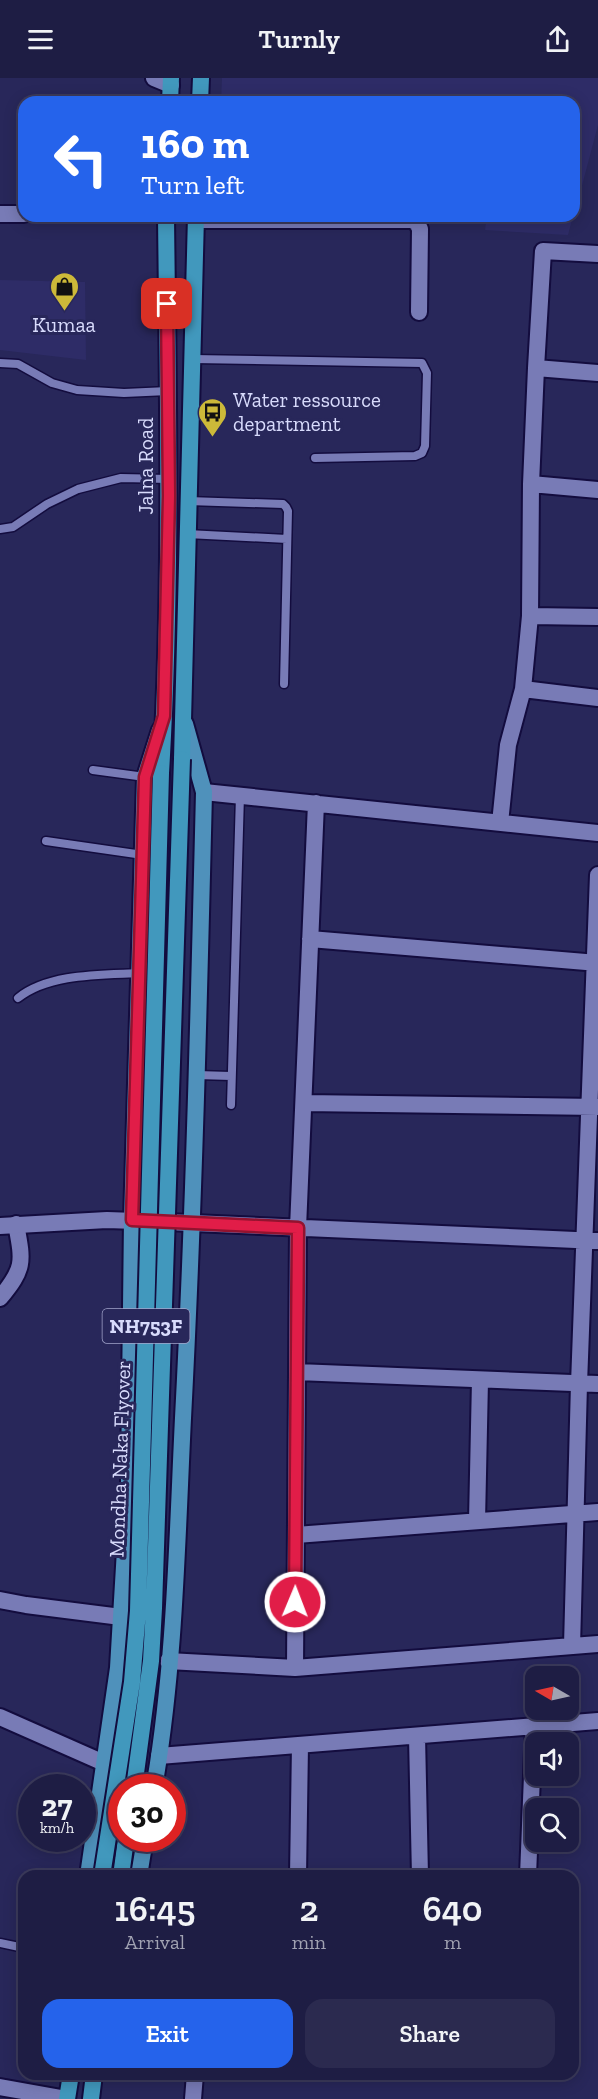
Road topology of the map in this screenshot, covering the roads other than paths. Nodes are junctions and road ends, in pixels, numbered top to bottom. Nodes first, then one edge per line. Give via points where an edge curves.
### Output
1 (154, 78) edge
2 (201, 78) edge
3 (171, 81) edge
4 (170, 96) edge
5 (200, 96) edge
6 (0, 214) edge
7 (18, 214) edge
8 (166, 222) edge
9 (196, 222) edge
10 (415, 222) edge
11 (598, 254) edge
12 (419, 312) dead end
13 (193, 359) junction
14 (0, 363) edge
15 (536, 368) junction
16 (598, 373) edge
17 (168, 392) junction
18 (315, 458) dead end
19 (169, 479) junction
20 (531, 484) junction
21 (598, 490) edge
22 (188, 501) junction
23 (0, 529) edge
24 (187, 534) junction
25 (287, 539) junction
26 (530, 616) junction
27 (598, 617) edge
28 (284, 684) dead end
29 (523, 689) junction
30 (598, 698) edge
31 (182, 714) junction
32 (164, 716) joint
33 (93, 770) dead end
34 (153, 775) junction
35 (204, 792) junction
36 (240, 795) junction
37 (316, 803) junction
38 (500, 823) junction
39 (598, 833) edge
40 (46, 842) dead end
41 (143, 855) junction
42 (598, 875) edge
43 (310, 939) junction
44 (596, 963) edge
45 (140, 973) junction
46 (18, 998) dead end
47 (197, 1075) junction
48 (231, 1076) junction
49 (304, 1103) junction
50 (231, 1105) dead end
51 (593, 1107) edge
52 (132, 1220) junction
53 (193, 1223) junction
54 (8, 1225) edge
55 (298, 1228) junction
56 (591, 1241) edge
57 (0, 1298) edge
58 (297, 1372) junction
59 (480, 1380) junction
60 (579, 1384) junction
61 (598, 1384) edge
62 (598, 1512) edge
63 (576, 1514) junction
64 (477, 1521) junction
65 (296, 1535) junction
66 (0, 1600) edge
67 (121, 1617) junction
68 (598, 1644) edge
69 (572, 1646) junction
70 (168, 1661) junction
71 (295, 1668) junction
72 (0, 1718) edge
73 (598, 1721) edge
74 (534, 1725) junction
75 (417, 1736) junction
76 (300, 1745) junction
77 (159, 1755) junction
78 (104, 1763) junction
79 (136, 1774) edge
80 (156, 1774) edge
81 (124, 1852) edge
82 (143, 1852) edge
83 (89, 1870) edge
84 (103, 1870) edge
85 (121, 1870) edge
86 (140, 1870) edge
87 (298, 1870) edge
88 (420, 1870) edge
89 (528, 1870) edge
90 (0, 1943) edge
91 (18, 1947) edge
92 (70, 2080) edge
93 (93, 2080) edge
94 (195, 2080) edge
95 (0, 2087) edge
96 (67, 2099) edge
97 (91, 2099) edge
98 (193, 2099) edge

1 - 3 street
2 - 5 highway
3 - 4 highway
6 - 7 street
8 - 17 highway, Jalna Road / NH753F
9 - 13 highway, Jalna Road / NH753F
10 - 12 street via 420,229
11 - 15 street via 543,251
13 - 18 lane via 422,363 427,373 422,453
13 - 22 highway, Jalna Road / NH753F
14 - 17 lane via 18,364 52,383 77,390
15 - 16 street
15 - 20 street
17 - 19 highway, Jalna Road / NH753F
19 - 23 lane via 121,478 78,489 13,527
19 - 32 highway, Jalna Road / NH753F
20 - 21 street
20 - 26 street
22 - 24 highway, Jalna Road / NH753F
22 - 25 lane via 283,504 288,512
24 - 25 lane
24 - 31 highway, Jalna Road / NH753F
25 - 28 lane
26 - 27 street
26 - 29 street
29 - 30 street
29 - 38 street via 508,745
31 - 35 main road
31 - 79 highway, Mondha Naka Flyover / NH753F, bridge via 154,1608
32 - 34 highway, Mondha Naka Flyover / NH753F
33 - 34 lane
34 - 41 main road
34 - 84 highway, Mondha Naka Flyover / NH753F, bridge via 138,1611 132,1682
35 - 36 street
35 - 47 main road
36 - 37 street
36 - 48 lane
37 - 38 street
37 - 43 street
38 - 39 street
40 - 41 lane
41 - 45 main road
42 - 44 street
43 - 44 street
43 - 49 street
44 - 51 street
45 - 46 lane via 44,984
45 - 52 main road
47 - 48 lane
47 - 53 main road
48 - 50 lane
49 - 51 street
49 - 55 street
51 - 56 street
52 - 53 street
52 - 54 street
52 - 67 main road via 129,1482
53 - 55 street
53 - 70 main road via 175,1596
54 - 57 street via 21,1250 20,1264 16,1278
55 - 56 street
55 - 58 street
56 - 60 street
58 - 59 street
58 - 65 street
59 - 60 street
59 - 64 street
60 - 61 street
60 - 63 street
62 - 63 street
63 - 64 street
63 - 69 street
64 - 65 street
65 - 71 street
66 - 67 street
67 - 78 main road
68 - 69 street
69 - 71 street
70 - 71 street
70 - 77 main road
72 - 78 street
73 - 74 street
74 - 75 street
74 - 89 street
75 - 76 street
75 - 88 street
76 - 77 street
76 - 87 street
77 - 80 main road
78 - 83 main road
81 - 85 highway
82 - 86 main road
90 - 91 lane
92 - 96 highway
93 - 97 highway
94 - 98 street
95 - 96 street

